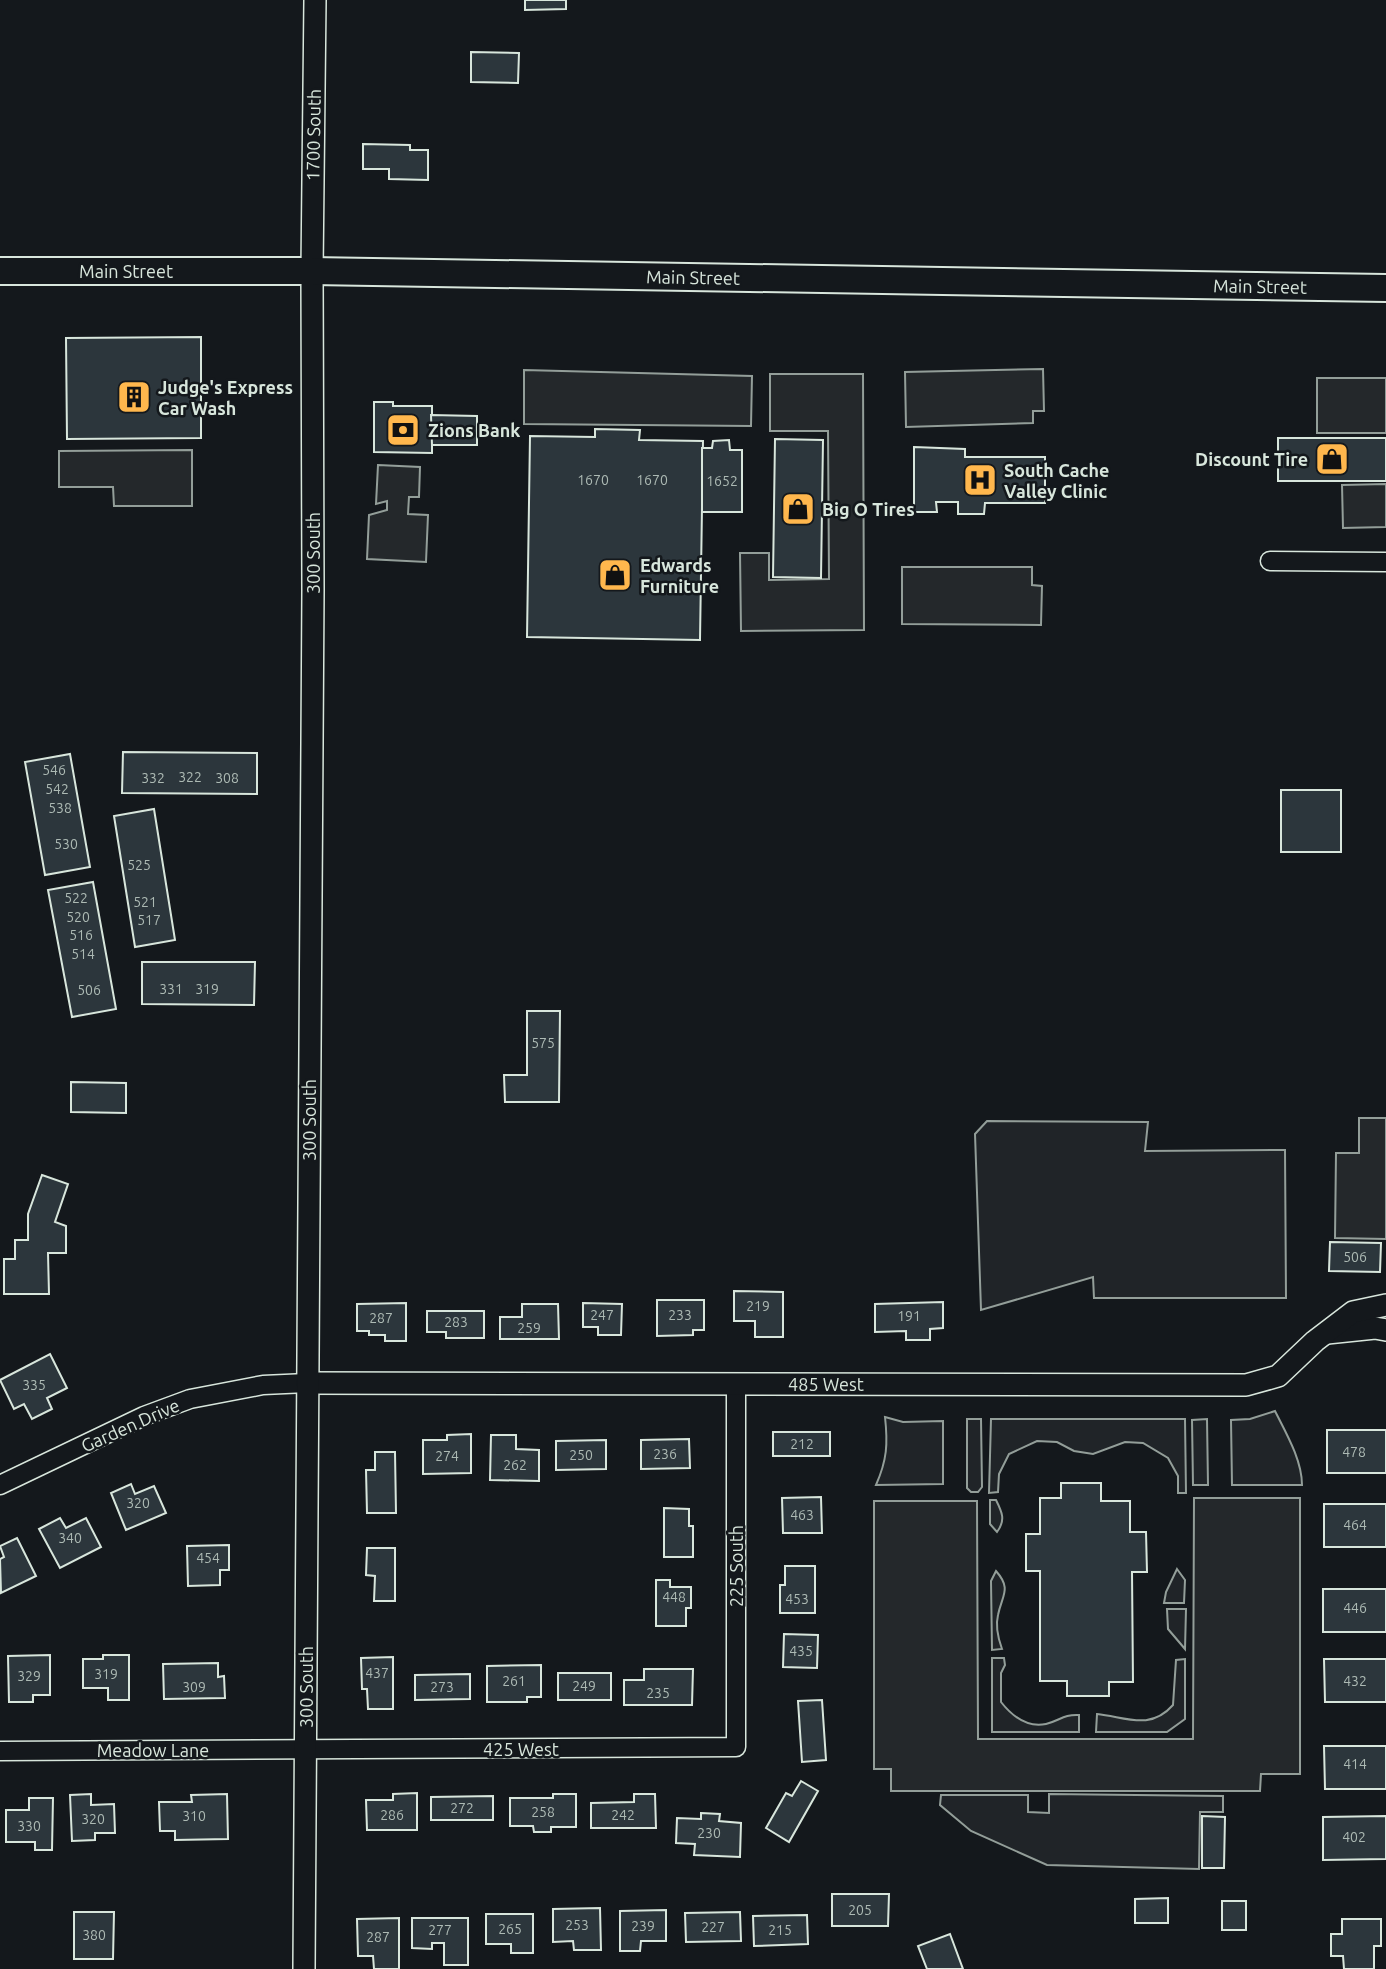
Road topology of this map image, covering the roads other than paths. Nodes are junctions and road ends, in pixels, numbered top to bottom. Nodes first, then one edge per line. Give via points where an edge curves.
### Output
1 (315, 0) edge
2 (0, 271) edge
3 (312, 271) junction
4 (1386, 288) edge
5 (1270, 561) dead end
6 (1386, 562) edge
7 (1386, 1305) edge
8 (1386, 1329) edge
9 (1327, 1333) junction
10 (307, 1383) junction
11 (736, 1384) junction
12 (0, 1485) edge
13 (736, 1748) joint
14 (305, 1750) junction
15 (0, 1751) edge
16 (304, 1969) edge

1 - 3 street, 1700 South
2 - 3 main road, Main Street
3 - 4 main road, Main Street
3 - 10 street, 300 South
5 - 6 street
7 - 9 street, 485 West via 1353,1312
8 - 9 street
9 - 11 street, 485 West via 1278,1376 1246,1385
10 - 11 street, 485 West
10 - 12 street, Garden Drive via 263,1384 190,1399
10 - 14 street, 300 South
11 - 13 street, 225 South
13 - 14 street, 425 West
14 - 15 street, Meadow Lane
14 - 16 street, 300 South

